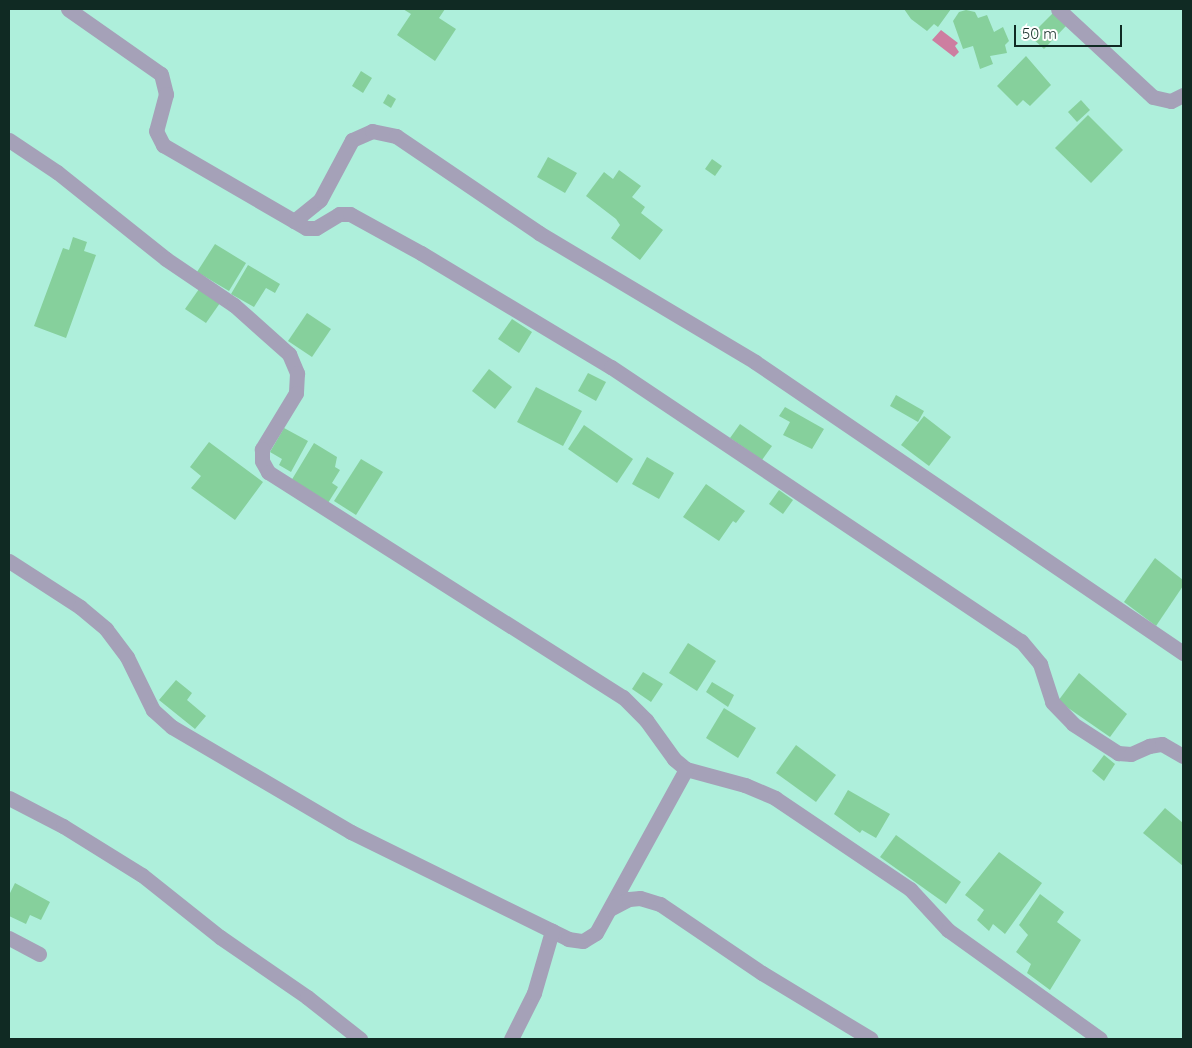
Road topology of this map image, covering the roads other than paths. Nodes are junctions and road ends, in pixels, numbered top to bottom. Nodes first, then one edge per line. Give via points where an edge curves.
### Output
1 (68, 9) edge
2 (1058, 9) edge
3 (1183, 95) edge
4 (9, 140) edge
5 (294, 221) junction
6 (9, 561) edge
7 (1183, 653) edge
8 (1183, 756) edge
9 (686, 769) junction
10 (9, 798) edge
11 (610, 909) junction
12 (552, 931) junction
13 (9, 938) edge
14 (39, 954) dead end
15 (360, 1039) edge
16 (511, 1039) edge
17 (871, 1039) edge
18 (1100, 1039) edge

1 - 5 street via 161,74 166,86 156,125 160,141
2 - 3 street via 1153,97 1171,101
4 - 9 street via 57,172 166,259 242,310 289,354 297,373 296,393 262,449 262,461 268,472 623,697
5 - 7 street via 320,200 352,140 372,132 396,136 532,228 756,362
5 - 8 street via 316,228 339,214 356,216 611,367 1021,641 1040,664 1052,702 1073,724 1118,753 1131,754 1162,744
6 - 12 street via 80,607 106,629 127,656 154,710 172,727 351,832
9 - 11 street
9 - 18 street via 745,785 775,798 910,889 948,930
10 - 15 street via 76,833 142,875 220,937 307,997
11 - 12 street via 596,933 583,941 568,939
11 - 17 street via 629,900 645,899 660,904 762,973
12 - 16 street via 534,993
13 - 14 street

